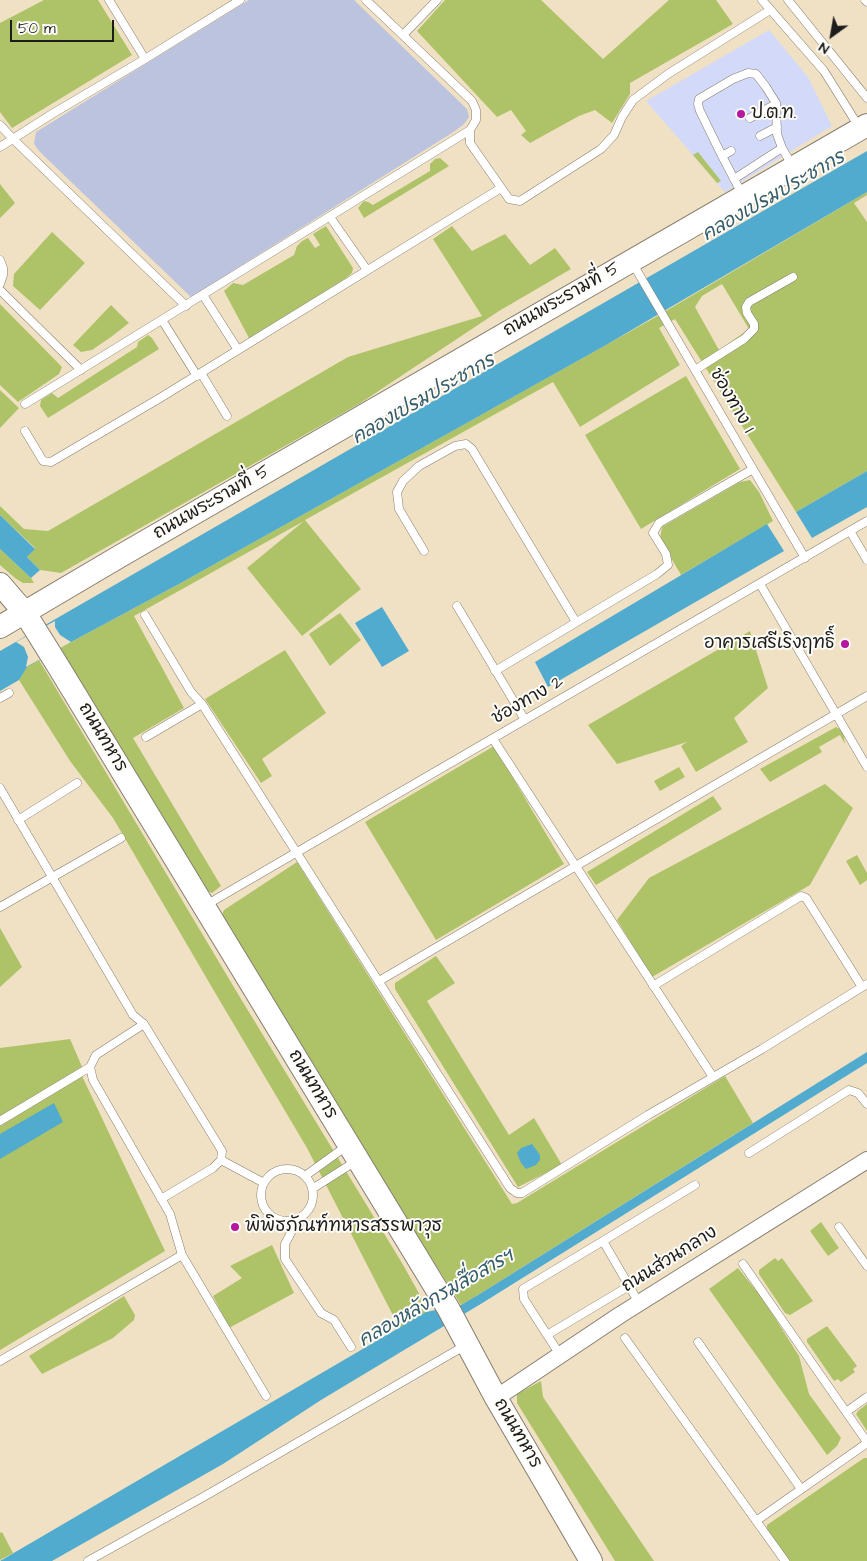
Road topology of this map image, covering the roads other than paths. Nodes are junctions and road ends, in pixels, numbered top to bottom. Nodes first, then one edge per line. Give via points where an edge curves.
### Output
1 (109, 0) edge
2 (240, 0) edge
3 (366, 0) edge
4 (437, 0) edge
5 (762, 0) edge
6 (788, 0) edge
7 (770, 10) junction
8 (403, 35) junction
9 (145, 59) junction
10 (867, 98) edge
11 (776, 104) junction
12 (754, 115) dead end
13 (0, 125) edge
14 (777, 127) junction
15 (864, 127) edge
16 (470, 130) junction
17 (760, 136) dead end
18 (12, 139) junction
19 (0, 147) edge
20 (782, 148) junction
21 (731, 151) dead end
22 (722, 156) junction
23 (793, 167) junction
24 (501, 188) junction
25 (739, 188) junction
26 (330, 216) junction
27 (0, 260) edge
28 (636, 269) junction
29 (367, 270) junction
30 (793, 277) dead end
31 (0, 284) edge
32 (0, 290) edge
33 (202, 295) junction
34 (186, 306) junction
35 (162, 320) junction
36 (238, 350) junction
37 (81, 370) junction
38 (695, 370) junction
39 (199, 374) junction
40 (25, 404) dead end
41 (227, 416) dead end
42 (26, 431) dead end
43 (753, 469) junction
44 (867, 521) edge
45 (850, 531) junction
46 (424, 551) dead end
47 (805, 558) junction
48 (867, 560) edge
49 (0, 584) edge
50 (760, 584) junction
51 (457, 606) dead end
52 (25, 613) junction
53 (145, 614) dead end
54 (576, 622) junction
55 (0, 627) edge
56 (495, 671) junction
57 (9, 693) dead end
58 (867, 696) edge
59 (0, 698) edge
60 (202, 704) junction
61 (836, 714) junction
62 (525, 720) junction
63 (146, 737) dead end
64 (493, 739) junction
65 (867, 767) edge
66 (77, 783) dead end
67 (0, 788) edge
68 (18, 820) junction
69 (121, 838) dead end
70 (298, 852) junction
71 (576, 866) junction
72 (52, 877) junction
73 (204, 906) junction
74 (0, 907) edge
75 (379, 982) junction
76 (865, 985) edge
77 (653, 986) junction
78 (144, 1024) junction
79 (90, 1067) junction
80 (713, 1077) junction
81 (867, 1104) edge
82 (0, 1121) edge
83 (353, 1152) junction
84 (749, 1153) dead end
85 (222, 1160) junction
86 (867, 1160) edge
87 (305, 1176) junction
88 (264, 1183) junction
89 (695, 1185) dead end
90 (312, 1188) junction
91 (161, 1199) junction
92 (298, 1219) junction
93 (839, 1227) dead end
94 (602, 1241) junction
95 (182, 1255) junction
96 (742, 1264) dead end
97 (867, 1266) edge
98 (630, 1286) junction
99 (639, 1303) junction
100 (547, 1335) junction
101 (464, 1338) junction
102 (625, 1338) dead end
103 (698, 1342) dead end
104 (351, 1347) dead end
105 (560, 1355) junction
106 (0, 1361) edge
107 (266, 1396) dead end
108 (867, 1397) edge
109 (496, 1398) junction
110 (846, 1412) junction
111 (867, 1442) edge
112 (801, 1490) junction
113 (756, 1521) junction
114 (88, 1561) edge
115 (591, 1561) edge
116 (785, 1561) edge

1 - 9 lane
2 - 9 lane
3 - 8 lane
4 - 8 lane
5 - 7 lane
6 - 10 lane
7 - 15 lane via 824,71
7 - 24 lane via 668,74 633,100 614,136 601,149 520,201 509,200
8 - 16 lane via 472,101 476,120
9 - 18 lane
11 - 12 lane
11 - 14 lane
11 - 22 lane via 756,74 748,73 699,99 698,104 717,137
13 - 18 lane
14 - 17 lane
14 - 20 lane
15 - 23 main road, ถนนพระรามที่ 5
16 - 24 lane via 470,143
16 - 26 lane
18 - 19 lane
18 - 34 lane
20 - 23 lane
20 - 25 lane
21 - 22 lane
22 - 25 lane
23 - 25 main road, ถนนพระรามที่ 5
24 - 29 lane
25 - 28 main road, ถนนพระรามที่ 5
26 - 29 lane
26 - 33 lane
27 - 31 lane via 3,268
28 - 38 lane, ช่องทาง 1
28 - 52 main road, ถนนพระรามที่ 5 via 309,448
29 - 36 lane
30 - 38 lane via 749,302 746,308 754,329
32 - 37 lane
33 - 34 lane
33 - 36 lane
34 - 35 lane
35 - 37 lane
35 - 39 lane
36 - 39 lane
37 - 40 lane
38 - 43 lane, ช่องทาง 1
39 - 41 lane
39 - 42 lane via 51,462 43,461
43 - 47 lane, ช่องทาง 1
43 - 54 lane via 659,523 653,533 666,554 668,565
44 - 45 lane, ช่องทาง 2
45 - 47 lane, ช่องทาง 2
45 - 48 lane
46 - 54 lane via 399,509 397,492 403,481 419,466 455,446 466,444
47 - 50 lane, ช่องทาง 2
49 - 52 main road, ถนนทหาร
50 - 61 lane
50 - 62 lane, ช่องทาง 2
51 - 56 lane
52 - 55 main road, ถนนพระรามที่ 5
52 - 73 main road, ถนนทหาร
53 - 60 lane via 190,692
54 - 56 lane
56 - 62 lane
57 - 59 lane
58 - 61 lane
60 - 63 lane
60 - 70 lane
61 - 65 lane
61 - 71 lane
62 - 64 lane, ช่องทาง 2
64 - 70 lane, ช่องทาง 2
64 - 71 lane
66 - 68 lane
67 - 68 lane
68 - 72 lane
69 - 72 lane
70 - 73 lane, ช่องทาง 2
70 - 75 lane
71 - 75 lane
71 - 77 lane
72 - 74 lane
72 - 78 lane via 133,1015
73 - 83 main road, ถนนทหาร
75 - 80 lane via 510,1188 517,1193 522,1193
76 - 77 lane via 806,898 801,896
76 - 80 lane
77 - 80 lane
78 - 79 lane via 96,1055
78 - 85 lane via 222,1151
79 - 82 lane
79 - 91 lane via 93,1080
81 - 84 lane via 858,1093 848,1090
83 - 87 lane
83 - 90 lane
83 - 101 main road, ถนนทหาร
85 - 88 lane
85 - 91 lane
86 - 99 street, ถนนส่วนกลาง
87 - 88 lane via 298,1171 281,1170
87 - 90 lane
88 - 92 lane via 261,1194 266,1211 280,1220
89 - 94 lane
90 - 92 lane via 310,1208
91 - 95 lane via 170,1214
92 - 104 lane via 285,1244 285,1259 320,1313 334,1320
93 - 97 lane
94 - 98 lane
94 - 100 lane via 523,1289 524,1299
95 - 106 lane
95 - 107 lane
96 - 110 lane
98 - 99 lane
98 - 100 lane
99 - 105 street, ถนนส่วนกลาง
100 - 105 lane
101 - 109 main road, ถนนทหาร
101 - 114 lane via 205,1496
102 - 113 lane
103 - 112 lane
105 - 109 street, ถนนส่วนกลาง
108 - 110 lane
109 - 115 main road, ถนนทหาร
110 - 111 lane
111 - 112 lane
112 - 113 lane
113 - 116 lane

